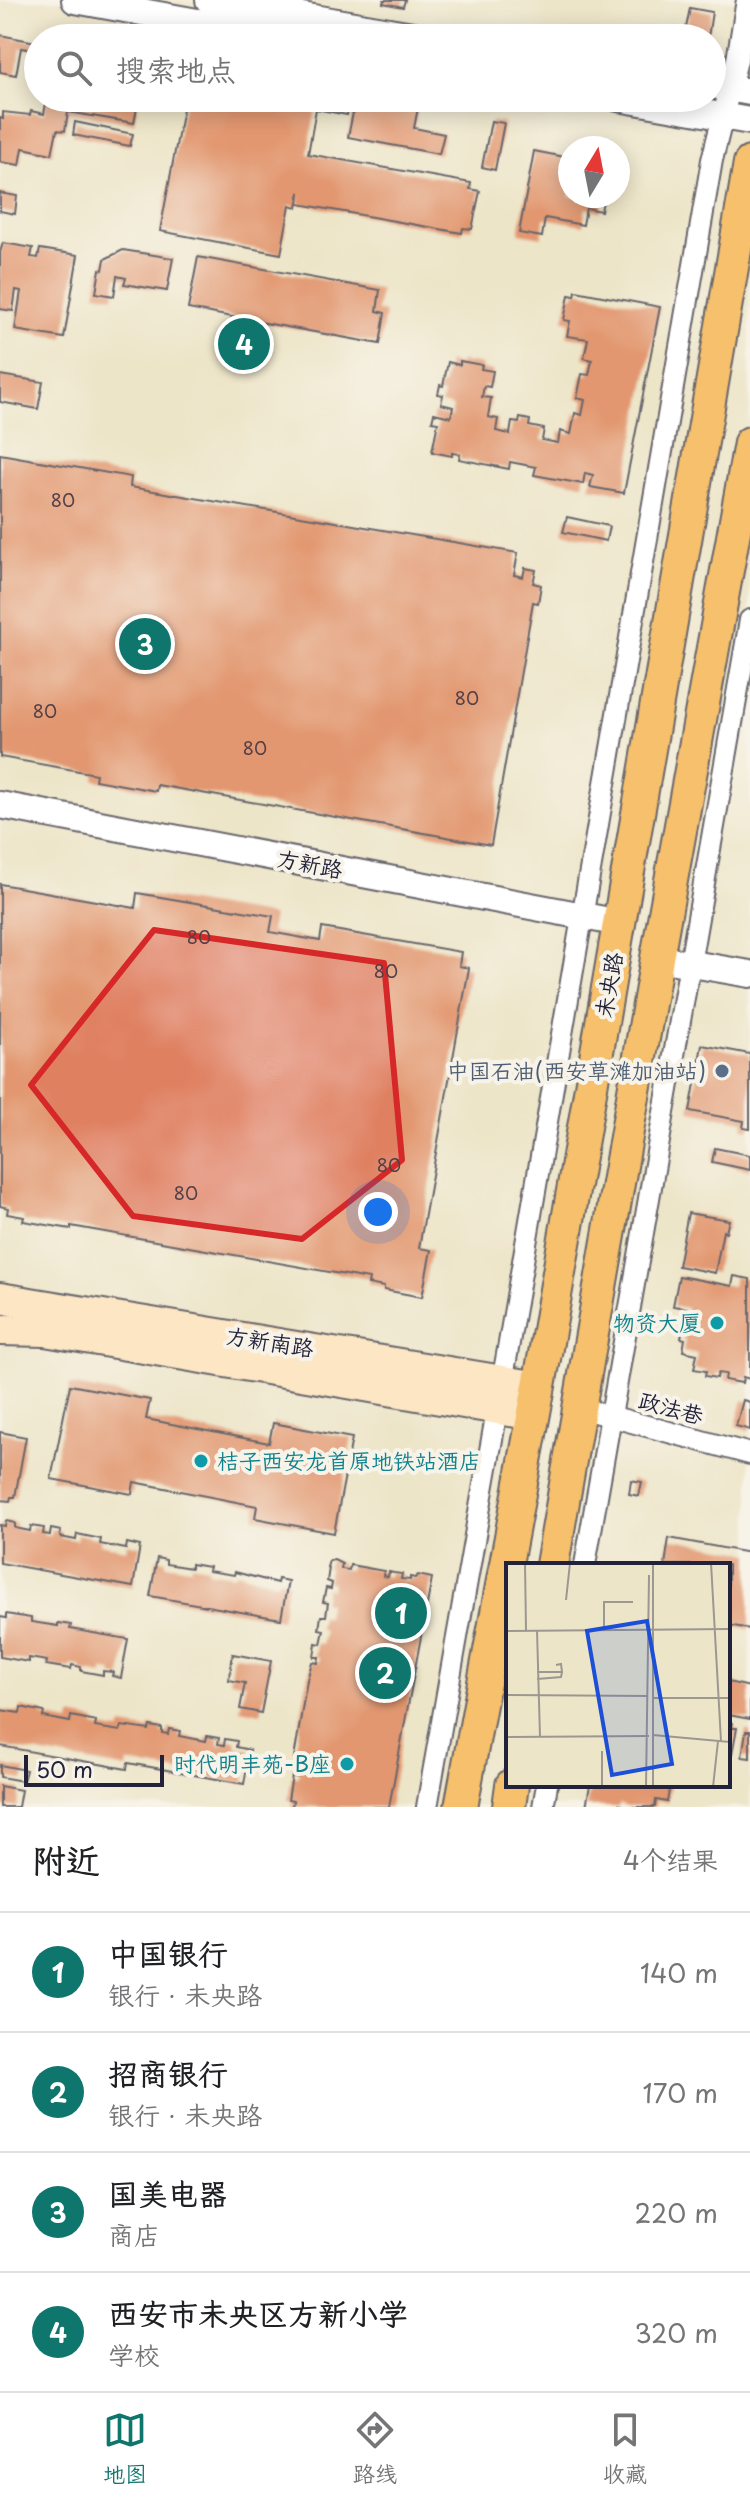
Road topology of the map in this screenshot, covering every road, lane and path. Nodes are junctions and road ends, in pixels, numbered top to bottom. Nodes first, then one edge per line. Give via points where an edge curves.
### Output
1 (75, 0) edge
2 (213, 0) edge
3 (747, 0) edge
4 (208, 24) edge
5 (350, 24) edge
6 (731, 89) edge
7 (695, 112) edge
8 (724, 112) edge
9 (723, 117) junction
10 (750, 121) edge
11 (750, 163) edge
12 (750, 443) edge
13 (750, 620) edge
14 (0, 805) edge
15 (583, 916) junction
16 (620, 923) junction
17 (657, 958) junction
18 (691, 964) junction
19 (750, 974) edge
20 (0, 1298) edge
21 (0, 1330) edge
22 (500, 1395) junction
23 (537, 1401) junction
24 (580, 1408) junction
25 (611, 1417) junction
26 (750, 1454) edge
27 (507, 1563) edge
28 (552, 1563) edge
29 (585, 1563) edge
30 (506, 1567) edge
31 (512, 1787) edge
32 (547, 1787) edge
33 (427, 1807) edge
34 (461, 1807) edge
35 (509, 1807) edge
36 (543, 1807) edge

1 - 4 street
2 - 5 street
3 - 6 street
7 - 9 street
8 - 9 street
9 - 10 street
9 - 15 street
11 - 16 main road, 未央路
12 - 17 main road, 未央路
13 - 18 street
14 - 15 street, 方新路
15 - 16 street, 方新路
15 - 22 street
16 - 23 main road, 未央路
17 - 18 street
17 - 24 main road, 未央路
18 - 19 street
18 - 25 street
20 - 22 main road, 方新南路
21 - 22 main road, 方新南路 via 45,1331
22 - 23 main road, 方新南路
22 - 33 street
23 - 27 main road, 未央路
24 - 25 street, 政法巷
24 - 28 main road, 未央路
25 - 26 street, 政法巷
25 - 29 street
30 - 34 main road, 未央路
31 - 35 main road
32 - 36 street

